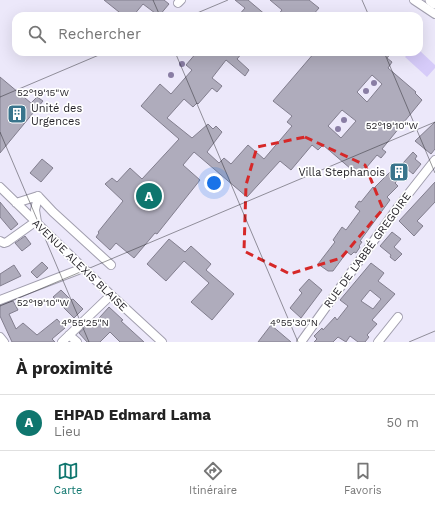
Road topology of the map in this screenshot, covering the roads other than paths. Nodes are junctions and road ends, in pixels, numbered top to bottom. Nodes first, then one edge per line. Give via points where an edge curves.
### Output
1 (414, 0) edge
2 (431, 0) edge
3 (435, 3) edge
4 (435, 14) edge
5 (435, 160) edge
6 (0, 187) edge
7 (38, 196) junction
8 (16, 203) junction
9 (36, 222) junction
10 (0, 241) edge
11 (111, 265) dead end
12 (80, 266) junction
13 (111, 295) junction
14 (0, 300) edge
15 (398, 317) dead end
16 (69, 335) junction
17 (0, 337) edge
18 (4, 342) edge
19 (62, 342) edge
20 (76, 342) edge
21 (162, 342) edge
22 (301, 342) edge
23 (378, 342) edge

1 - 4 street
2 - 3 main road
5 - 22 street, RUE DE L'ABBÉ GREGOIRE
6 - 8 street, AVENUE ALEXIS BLAISE
7 - 8 street
7 - 9 street
7 - 11 street
8 - 9 street, AVENUE ALEXIS BLAISE
9 - 10 street via 8,242
9 - 12 street, AVENUE ALEXIS BLAISE
12 - 13 street, AVENUE ALEXIS BLAISE
12 - 14 street via 78,270
13 - 16 street
13 - 21 street, AVENUE ALEXIS BLAISE
15 - 23 street
16 - 19 street
16 - 20 street
17 - 18 street

